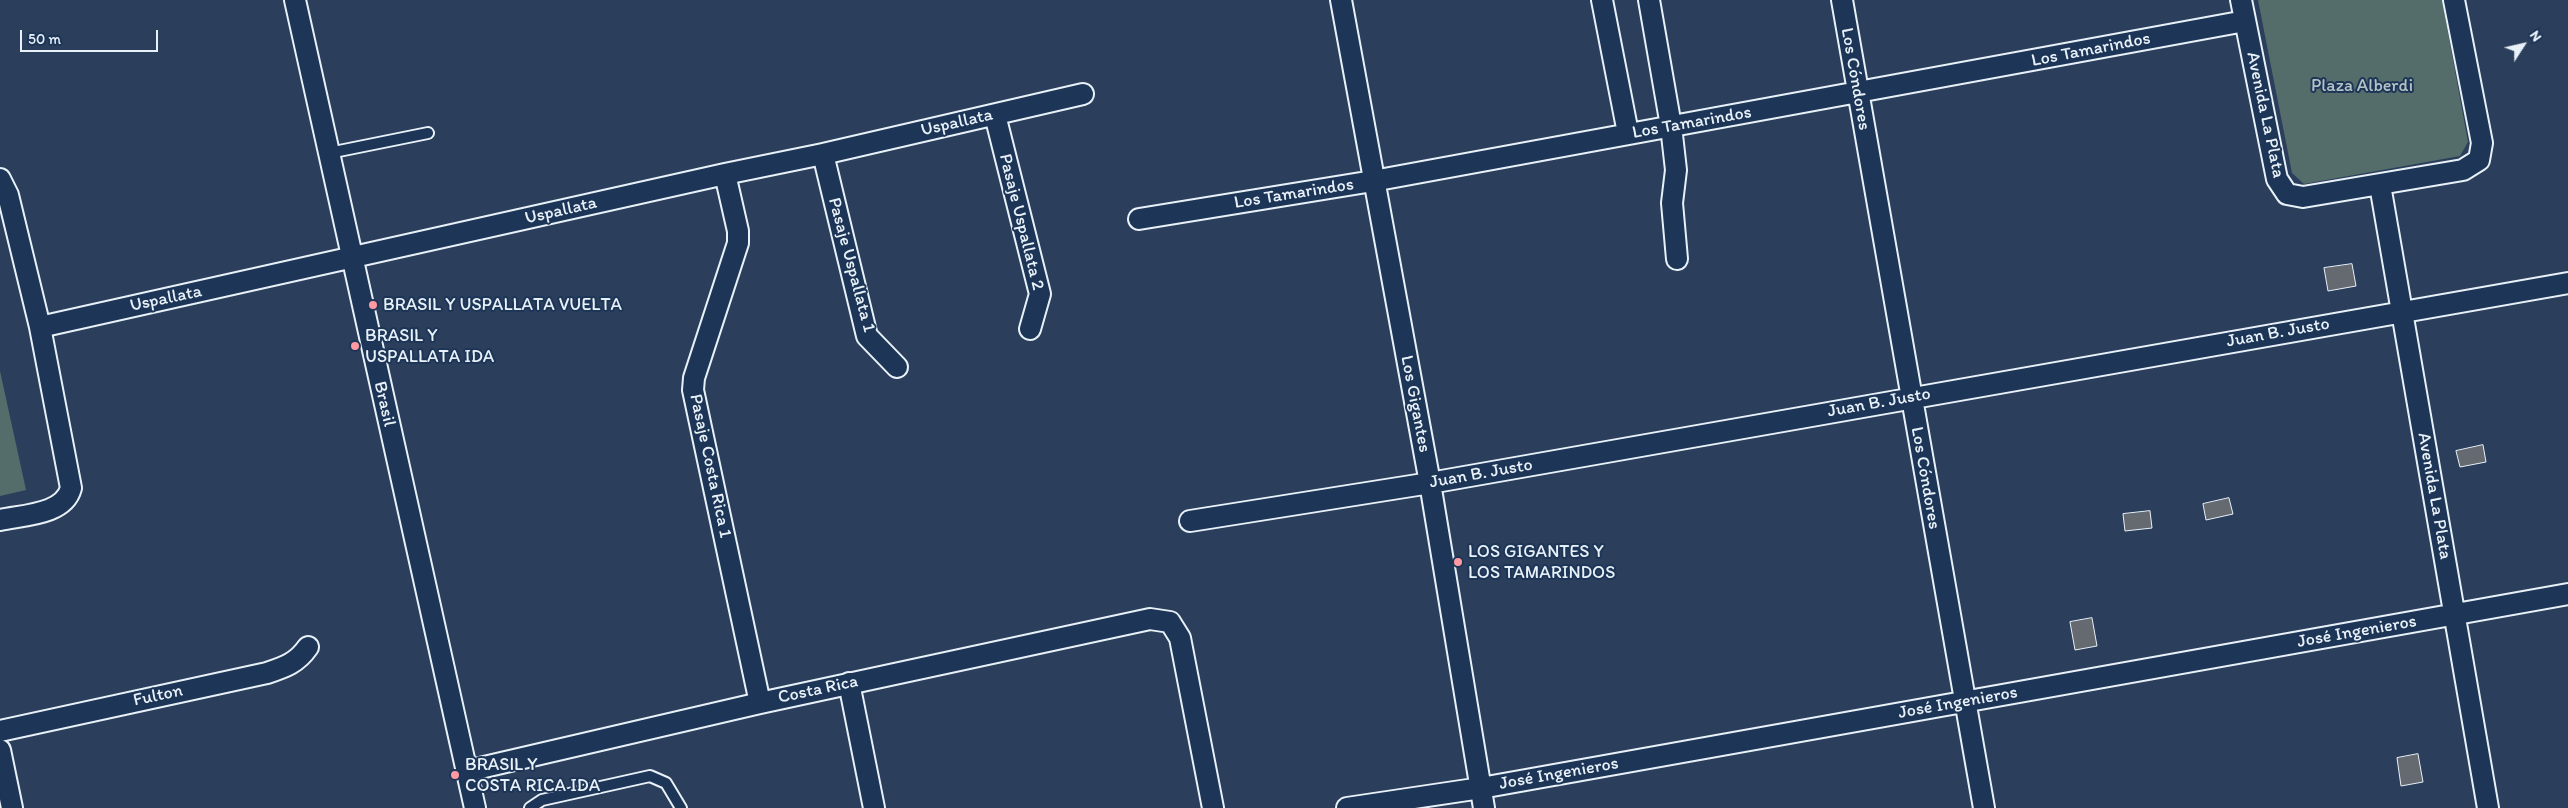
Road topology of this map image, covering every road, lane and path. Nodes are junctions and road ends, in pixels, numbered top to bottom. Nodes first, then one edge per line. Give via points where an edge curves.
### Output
1 (295, 0) edge
2 (1342, 0) edge
3 (1602, 0) edge
4 (1649, 0) edge
5 (1842, 0) edge
6 (2241, 0) edge
7 (2454, 0) edge
8 (2245, 21) junction
9 (1083, 94) dead end
10 (1857, 94) junction
11 (994, 115) junction
12 (1672, 126) junction
13 (428, 133) dead end
14 (1628, 133) junction
15 (329, 153) junction
16 (823, 154) junction
17 (725, 174) junction
18 (0, 179) edge
19 (1373, 181) junction
20 (2380, 184) junction
21 (1139, 219) dead end
22 (351, 258) junction
23 (1676, 259) dead end
24 (2568, 283) edge
25 (2400, 312) junction
26 (40, 327) junction
27 (1030, 329) dead end
28 (897, 367) dead end
29 (1911, 397) junction
30 (1430, 483) junction
31 (0, 520) edge
32 (1190, 522) dead end
33 (2568, 594) edge
34 (2456, 614) junction
35 (308, 647) dead end
36 (849, 683) junction
37 (1965, 701) junction
38 (760, 703) junction
39 (0, 731) edge
40 (0, 750) edge
41 (467, 771) junction
42 (1481, 788) junction
43 (12, 808) edge
44 (474, 808) edge
45 (530, 808) edge
46 (681, 808) edge
47 (874, 808) edge
48 (1213, 808) edge
49 (1347, 808) edge
50 (1484, 808) edge
51 (1984, 808) edge
52 (2488, 808) edge

1 - 15 street, Brasil
2 - 19 street, Los Gigantes
3 - 14 street
4 - 12 street
5 - 10 street, Los Cóndores
6 - 8 street, Avenida La Plata
7 - 20 street, Avenida La Plata via 2482,143 2479,160 2463,170
8 - 10 street, Los Tamarindos
8 - 20 street, Avenida La Plata via 2281,188 2294,197 2303,197
9 - 11 street, Uspallata
10 - 12 street, Los Tamarindos
10 - 29 street, Los Cóndores
11 - 16 street, Uspallata
11 - 27 street, Pasaje Uspallata 2 via 1040,294
12 - 14 street, Los Tamarindos
12 - 23 street via 1676,170 1672,203
13 - 15 lane
14 - 19 street, Los Tamarindos
15 - 22 street, Brasil
16 - 17 street, Uspallata
16 - 28 street, Pasaje Uspallata 1 via 867,336
17 - 22 street, Uspallata
17 - 38 street, Pasaje Costa Rica 1 via 738,243 694,378 693,390
18 - 26 street via 8,195
19 - 21 street, Los Tamarindos
19 - 30 street, Los Gigantes
20 - 25 street, Avenida La Plata
22 - 26 street, Uspallata
22 - 41 street, Brasil
24 - 25 street, Juan B. Justo
25 - 29 street, Juan B. Justo
25 - 34 street, Avenida La Plata
26 - 31 street via 71,488 64,503 54,508
29 - 30 street, Juan B. Justo
29 - 37 street, Los Cóndores
30 - 32 street, Juan B. Justo
30 - 42 street, Los Gigantes
33 - 34 street, José Ingenieros
34 - 37 street, José Ingenieros
34 - 52 street, Avenida La Plata
35 - 39 street, Fulton via 289,666 267,673
36 - 38 street, Costa Rica
36 - 47 street
36 - 48 street, Costa Rica via 1150,619 1170,622 1180,638
37 - 42 street, José Ingenieros
37 - 51 street, Los Cóndores
38 - 41 street, Costa Rica
40 - 43 street
41 - 44 street, Brasil
42 - 49 street, José Ingenieros
42 - 50 street, Los Gigantes
45 - 46 lane via 542,800 650,776 666,783

